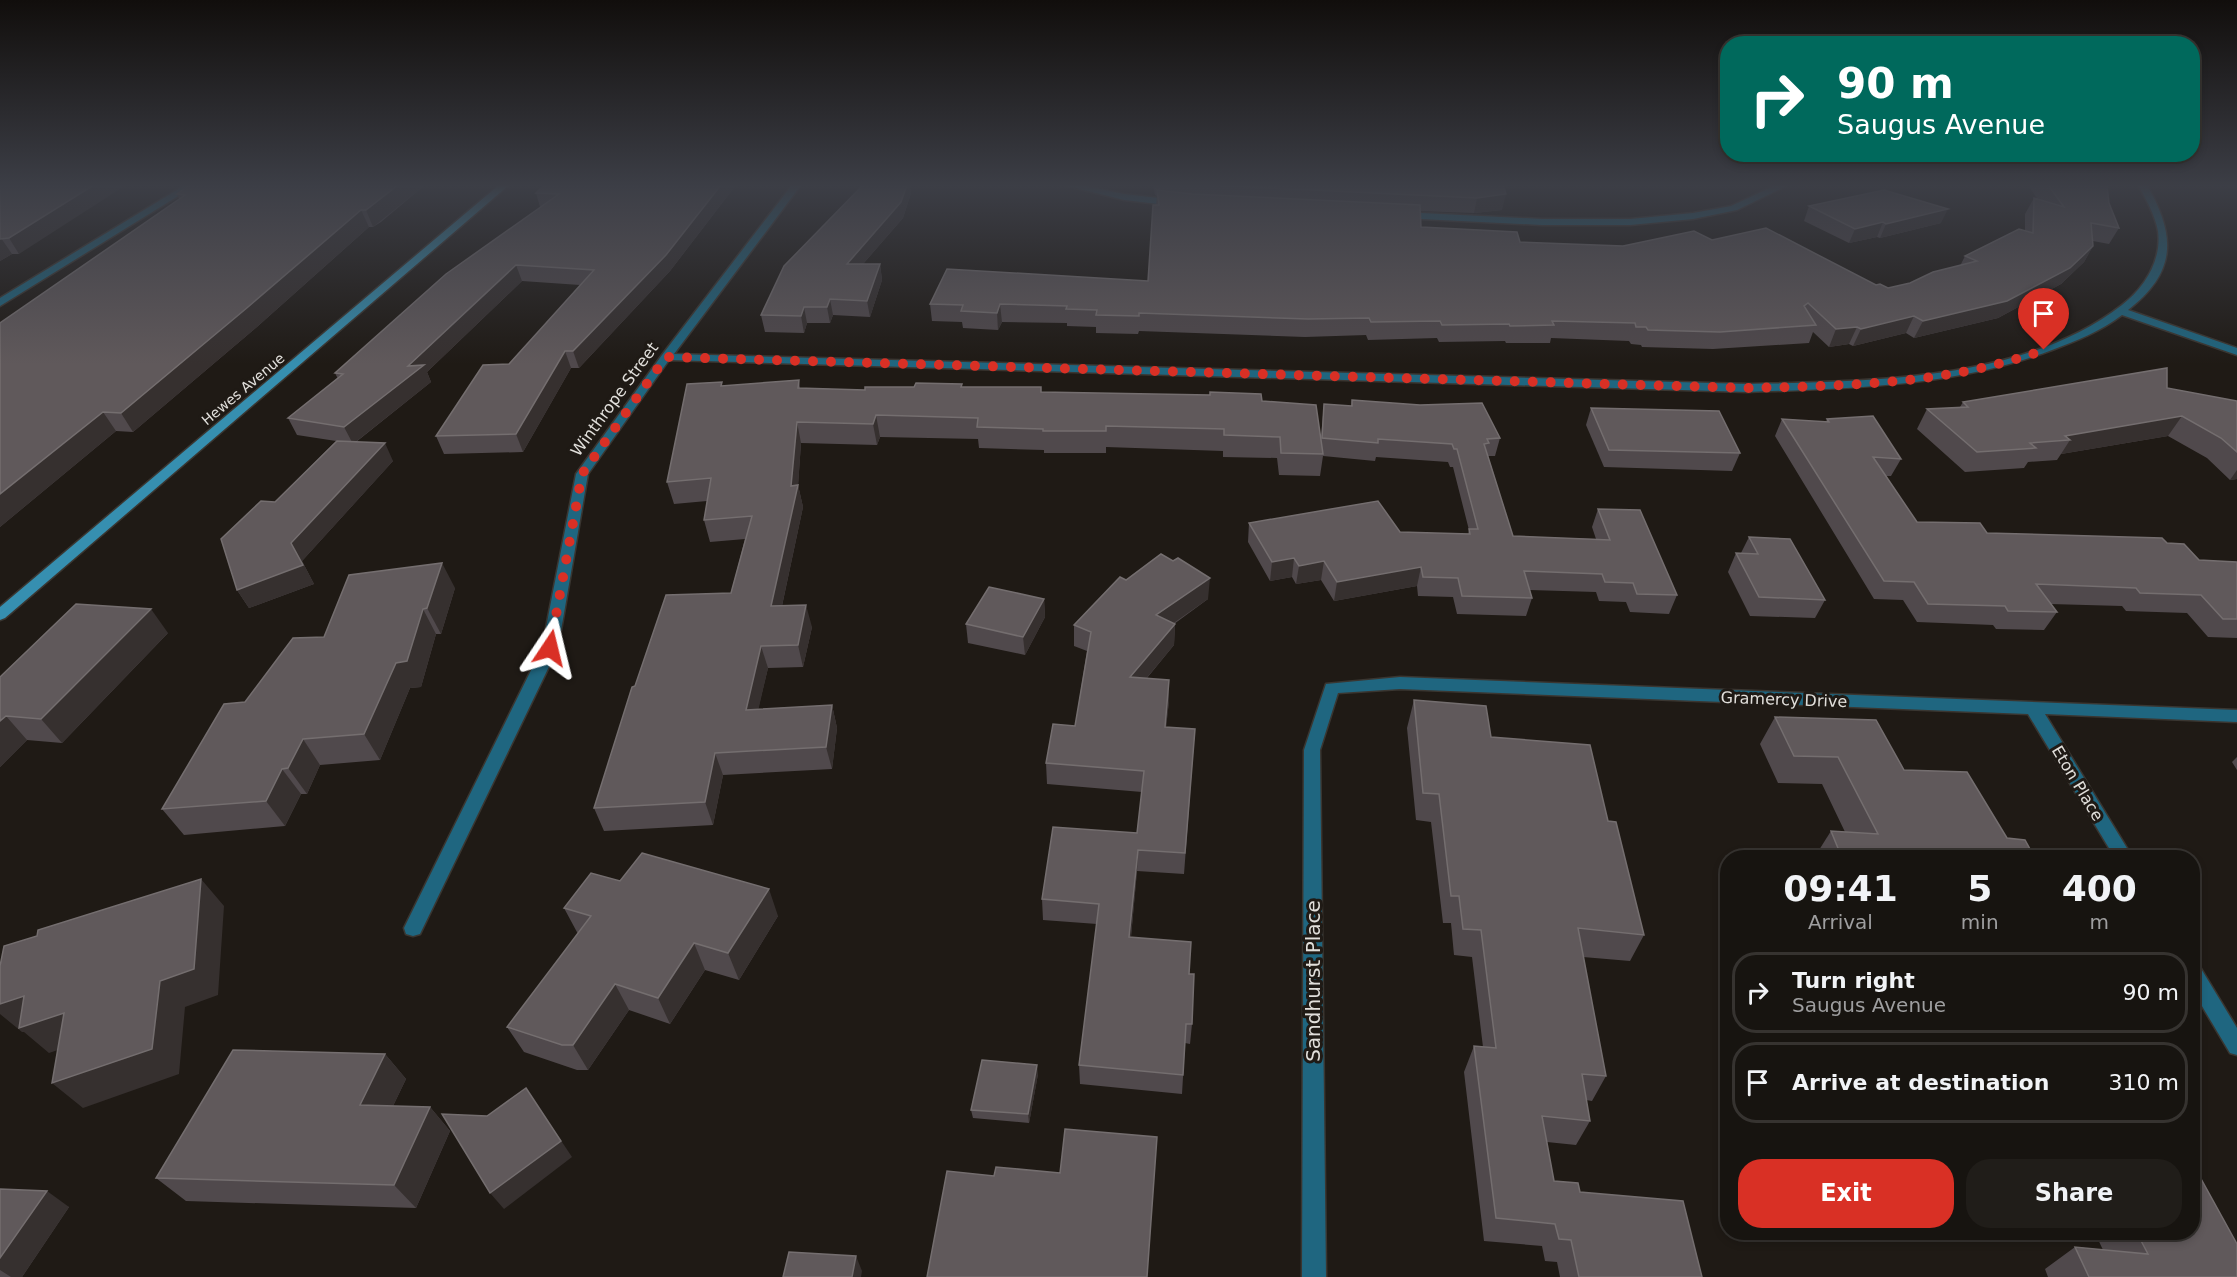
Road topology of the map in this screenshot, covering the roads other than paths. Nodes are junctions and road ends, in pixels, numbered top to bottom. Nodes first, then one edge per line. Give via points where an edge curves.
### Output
1 (95, 245) edge
2 (435, 245) edge
3 (752, 245) edge
4 (2162, 245) edge
5 (0, 303) edge
6 (2122, 312) junction
7 (2237, 352) edge
8 (666, 357) junction
9 (0, 615) edge
10 (1332, 688) joint
11 (2033, 708) junction
12 (2237, 716) edge
13 (2119, 850) edge
14 (413, 928) dead end
15 (2200, 985) edge
16 (2237, 1046) edge
17 (1314, 1277) edge

1 - 5 street
2 - 9 street, Hewes Avenue
3 - 8 street, Winthrope Street
4 - 6 street via 2160,265 2147,290
6 - 7 street
6 - 8 street via 2081,336 2007,363 1920,379 1829,386 1748,388
8 - 14 street, Winthrope Street via 582,474 550,648
10 - 11 street, Gramercy Drive via 1400,683
10 - 17 street, Sandhurst Place via 1312,750
11 - 12 street, Gramercy Drive
11 - 13 street, Eton Place
15 - 16 street

